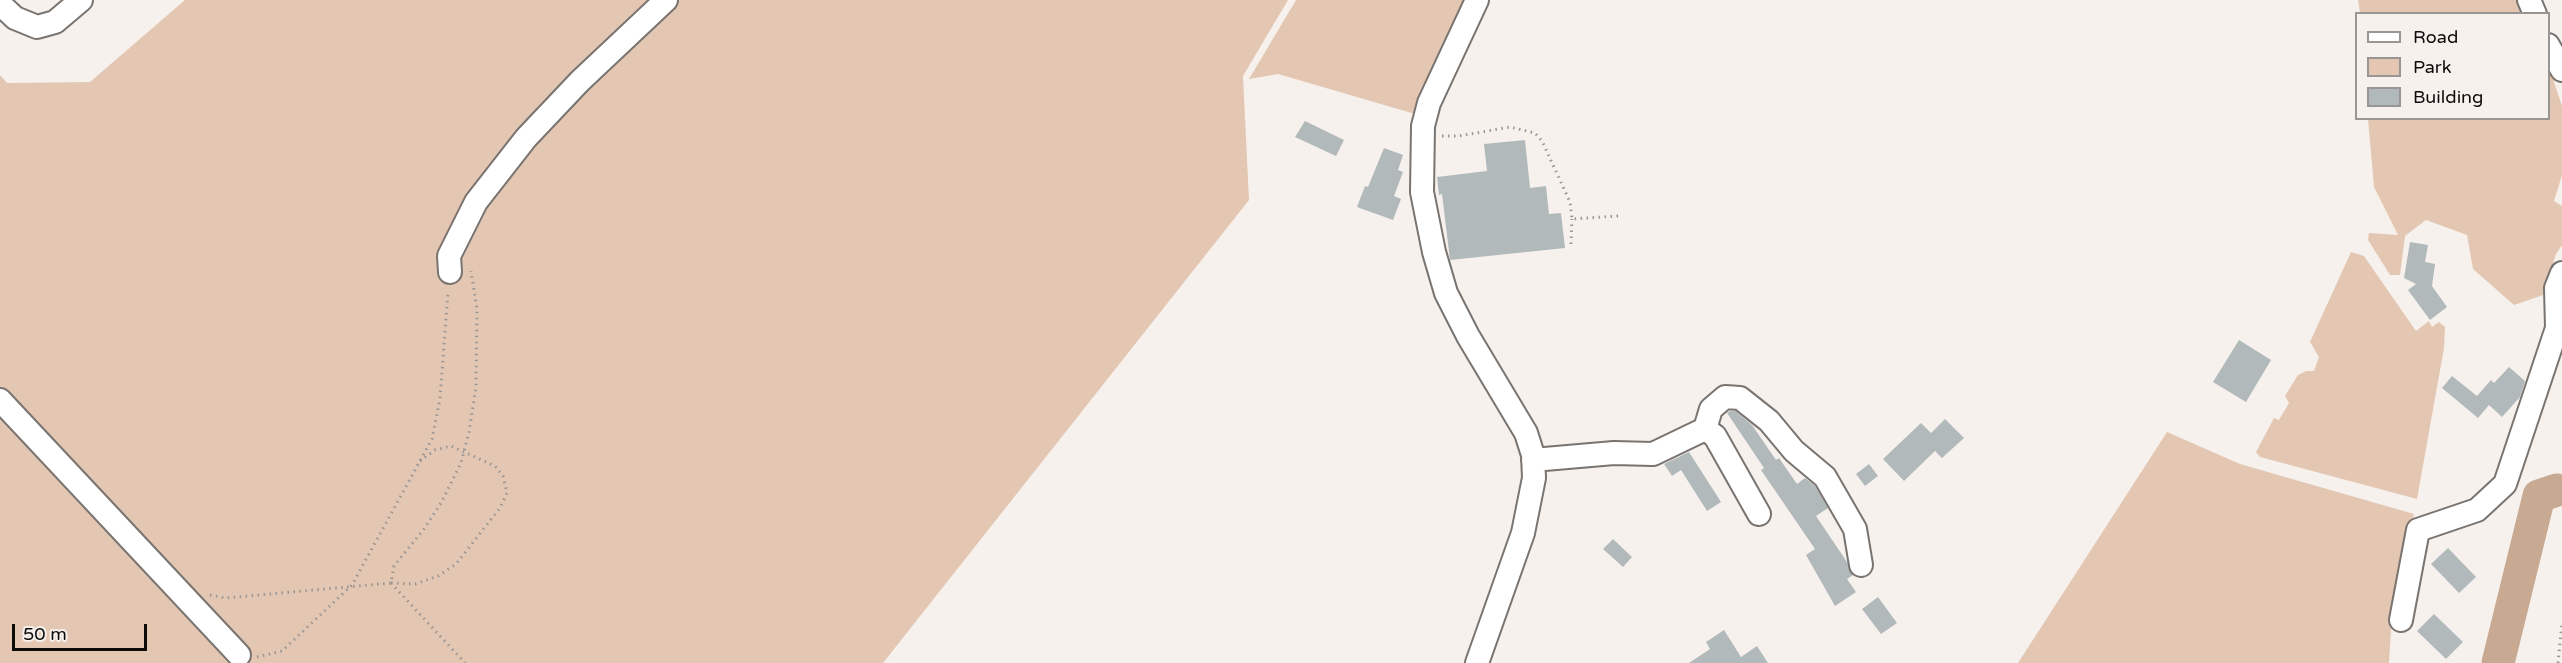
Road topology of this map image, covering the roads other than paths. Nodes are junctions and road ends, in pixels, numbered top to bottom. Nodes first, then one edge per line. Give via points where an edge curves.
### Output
1 (81, 0) edge
2 (666, 0) edge
3 (1477, 0) edge
4 (0, 4) edge
5 (2550, 49) edge
6 (2562, 70) edge
7 (449, 264) road end
8 (2562, 273) edge
9 (0, 400) edge
10 (1705, 429) junction
11 (1533, 460) junction
12 (1759, 514) dead end
13 (1861, 565) dead end
14 (2401, 620) dead end
15 (239, 655) road end
16 (1477, 663) edge

1 - 4 street via 55,22 37,27 15,18
2 - 7 street via 526,138 476,202
3 - 11 street via 1429,103 1422,135 1422,192 1446,293 1526,433
5 - 6 street
8 - 14 street via 2556,288 2557,328 2505,484 2476,510 2418,530
9 - 15 street
10 - 11 street via 1653,454
10 - 12 street via 1715,436
10 - 13 street via 1711,409 1725,397 1740,398 1769,421 1794,451 1825,477 1855,529
11 - 16 street via 1534,478 1523,533

